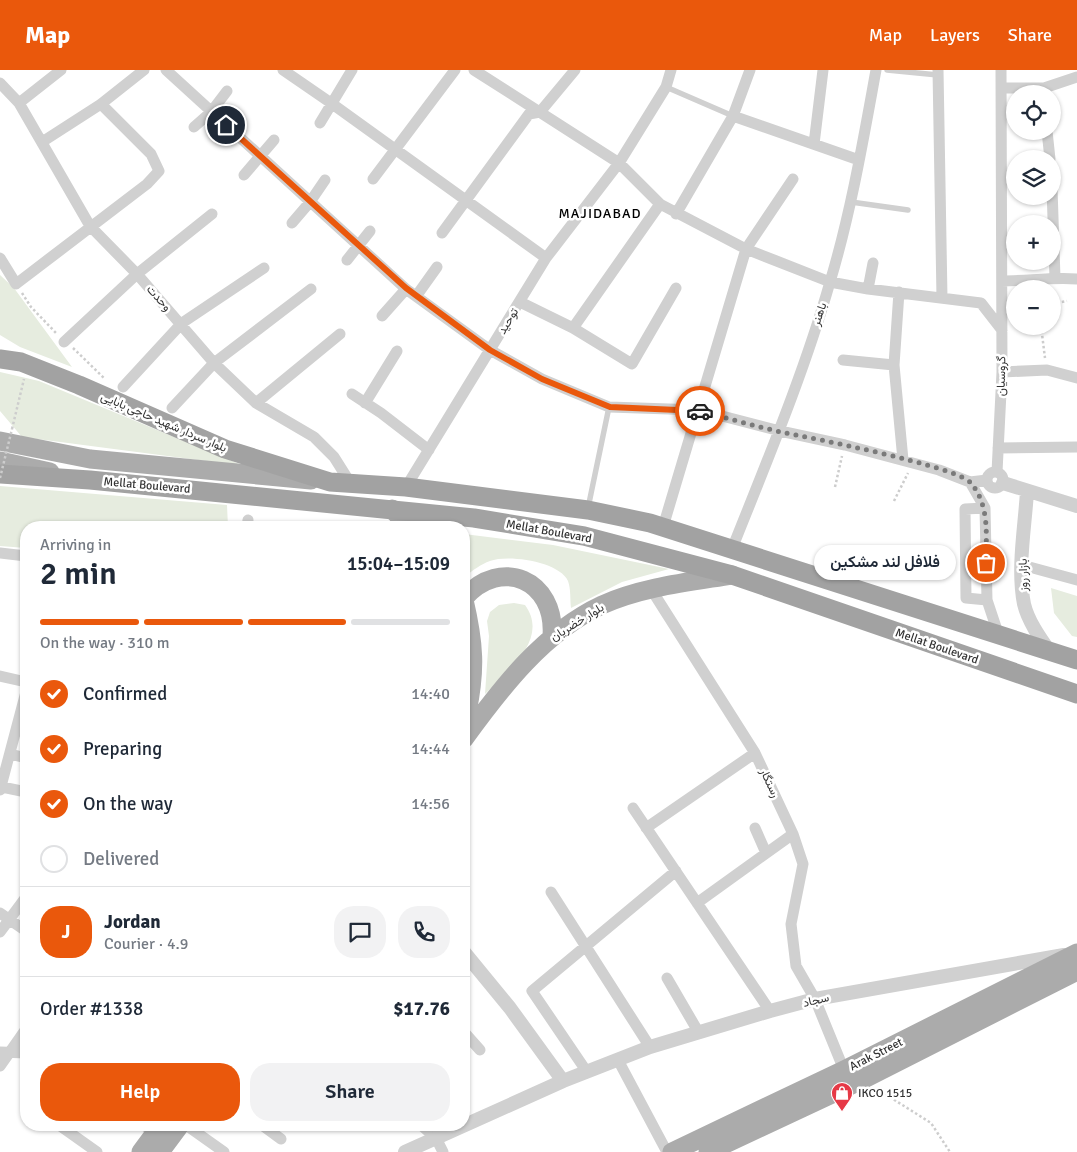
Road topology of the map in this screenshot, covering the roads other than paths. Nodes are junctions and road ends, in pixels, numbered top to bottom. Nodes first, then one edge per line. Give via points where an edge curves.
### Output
1 (61, 70) edge
2 (144, 70) edge
3 (166, 70) edge
4 (282, 70) edge
5 (352, 70) edge
6 (455, 70) edge
7 (474, 70) edge
8 (499, 70) edge
9 (576, 70) edge
10 (671, 70) edge
11 (750, 70) edge
12 (823, 70) edge
13 (876, 70) edge
14 (887, 70) edge
15 (1001, 70) edge
16 (938, 73) edge
17 (1077, 78) edge
18 (0, 83) edge
19 (496, 83) junction
20 (1059, 85) edge
21 (666, 87) junction
22 (1001, 88) junction
23 (1006, 88) edge
24 (227, 90) dead end
25 (332, 102) junction
26 (19, 103) junction
27 (101, 104) junction
28 (211, 112) junction
29 (540, 112) junction
30 (733, 116) junction
31 (320, 124) dead end
32 (194, 127) dead end
33 (274, 140) dead end
34 (42, 142) junction
35 (814, 144) junction
36 (397, 150) junction
37 (260, 157) junction
38 (859, 160) junction
39 (619, 162) junction
40 (244, 175) dead end
41 (373, 179) dead end
42 (793, 179) dead end
43 (325, 180) dead end
44 (467, 200) junction
45 (310, 202) junction
46 (851, 202) junction
47 (660, 204) junction
48 (1053, 205) edge
49 (908, 210) dead end
50 (212, 214) dead end
51 (676, 214) junction
52 (292, 222) dead end
53 (90, 226) junction
54 (370, 231) dead end
55 (442, 232) dead end
56 (359, 246) junction
57 (746, 249) junction
58 (0, 258) edge
59 (546, 258) junction
60 (346, 260) dead end
61 (873, 263) dead end
62 (437, 267) dead end
63 (264, 268) dead end
64 (137, 274) junction
65 (1055, 278) junction
66 (1077, 278) edge
67 (1002, 281) junction
68 (830, 282) junction
69 (406, 288) junction
70 (676, 288) dead end
71 (311, 289) dead end
72 (868, 289) junction
73 (899, 292) junction
74 (417, 295) junction
75 (942, 298) junction
76 (520, 302) junction
77 (382, 316) dead end
78 (182, 323) junction
79 (572, 328) junction
80 (1002, 330) junction
81 (340, 334) dead end
82 (64, 342) road end
83 (490, 350) junction
84 (397, 351) dead end
85 (0, 358) edge
86 (843, 360) dead end
87 (214, 364) junction
88 (894, 365) junction
89 (1002, 372) junction
90 (1077, 378) edge
91 (123, 387) road end
92 (352, 394) dead end
93 (365, 402) junction
94 (256, 403) junction
95 (610, 407) junction
96 (172, 408) dead end
97 (699, 410) junction
98 (780, 431) junction
99 (6, 435) edge
100 (1077, 447) edge
101 (998, 448) junction
102 (429, 450) junction
103 (0, 461) edge
104 (908, 461) junction
105 (0, 474) edge
106 (1000, 478) junction
107 (90, 480) junction
108 (330, 482) junction
109 (970, 482) junction
110 (351, 484) junction
111 (406, 487) junction
112 (1028, 491) junction
113 (1077, 506) edge
114 (985, 508) junction
115 (392, 509) junction
116 (588, 510) junction
117 (403, 521) edge
118 (663, 528) junction
119 (732, 549) junction
120 (0, 553) edge
121 (20, 555) edge
122 (1022, 565) junction
123 (732, 574) junction
124 (1077, 580) edge
125 (651, 589) junction
126 (470, 592) edge
127 (987, 600) junction
128 (470, 626) edge
129 (552, 636) junction
130 (999, 636) junction
131 (1050, 652) junction
132 (470, 655) edge
133 (1077, 660) edge
134 (470, 664) edge
135 (0, 676) edge
136 (20, 681) edge
137 (1077, 694) edge
138 (470, 695) edge
139 (20, 728) edge
140 (470, 731) edge
141 (756, 753) junction
142 (10, 754) junction
143 (20, 756) edge
144 (1, 789) edge
145 (20, 791) edge
146 (633, 808) dead end
147 (646, 828) junction
148 (755, 828) dead end
149 (793, 834) junction
150 (766, 854) junction
151 (676, 871) junction
152 (551, 892) dead end
153 (697, 903) junction
154 (20, 906) edge
155 (0, 913) edge
156 (10, 920) junction
157 (20, 927) edge
158 (0, 932) edge
159 (586, 946) junction
160 (1077, 953) edge
161 (470, 959) edge
162 (1077, 971) edge
163 (667, 978) dead end
164 (815, 999) junction
165 (770, 1011) junction
166 (699, 1032) junction
167 (20, 1036) edge
168 (470, 1039) edge
169 (650, 1047) junction
170 (480, 1050) dead end
171 (5, 1052) edge
172 (20, 1053) edge
173 (618, 1060) junction
174 (0, 1066) edge
175 (587, 1072) junction
176 (852, 1075) junction
177 (563, 1081) junction
178 (470, 1123) edge
179 (67, 1131) edge
180 (152, 1131) edge
181 (176, 1131) edge
182 (194, 1131) edge
183 (270, 1131) edge
184 (428, 1131) edge
185 (452, 1131) edge
186 (436, 1138) junction
187 (281, 1140) dead end
188 (97, 1152) edge
189 (141, 1152) edge
190 (160, 1152) edge
191 (224, 1152) edge
192 (406, 1152) edge
193 (443, 1152) edge
194 (667, 1152) edge
195 (672, 1152) edge
196 (708, 1152) edge

1 - 26 street
2 - 27 street
3 - 28 street
4 - 25 street
5 - 25 street
6 - 36 street
7 - 19 street
8 - 19 street
9 - 29 street
10 - 21 street, توحید
11 - 30 street
12 - 35 street
13 - 38 street, باهنر
14 - 16 lane
15 - 22 street, گروسیان
16 - 75 street
17 - 20 street
18 - 26 street, وحدت
19 - 29 street
21 - 30 lane
21 - 39 street, توحید
22 - 23 street
22 - 67 street, گروسیان
24 - 28 street
25 - 31 street
25 - 36 street
26 - 34 street, وحدت
27 - 34 street
27 - 53 street via 151,154 159,171 147,184
28 - 32 street
28 - 37 street
29 - 39 street
29 - 44 street via 529,114
30 - 35 street
30 - 51 street
33 - 37 street
34 - 53 street, وحدت
35 - 38 street
36 - 41 street
36 - 44 street
37 - 40 street
37 - 45 street
38 - 46 street, باهنر
39 - 47 street
39 - 59 street, توحید
42 - 57 street
43 - 45 street
44 - 55 street
44 - 59 street
45 - 52 street
45 - 56 street
46 - 49 lane
46 - 68 street, باهنر
47 - 51 street
47 - 79 street
48 - 65 street
50 - 64 street
51 - 57 street
53 - 58 street via 16,284
53 - 64 street, وحدت
54 - 56 street
56 - 60 street
56 - 69 street
57 - 68 street
57 - 97 street
59 - 76 street, توحید
61 - 72 street
62 - 74 street
63 - 78 street
64 - 78 street, وحدت
64 - 82 street
65 - 66 street
65 - 67 street via 1037,282
67 - 80 street, گروسیان
68 - 72 street
68 - 98 street, باهنر
69 - 74 street
69 - 77 street
70 - 79 street via 632,364
71 - 87 street
72 - 73 street
73 - 75 street
73 - 88 street
74 - 83 street
75 - 80 street via 981,303
76 - 79 street
76 - 83 street, توحید
78 - 87 street, وحدت
78 - 91 street
80 - 89 street, گروسیان
81 - 94 street
83 - 95 street via 542,379
83 - 102 street, توحید
84 - 93 street
85 - 108 highway, بلوار سردار شهید حاجی بابایی via 27,365 225,448
86 - 88 street
87 - 94 street, وحدت
87 - 96 street
88 - 104 street
89 - 90 street via 1047,370
89 - 101 street, گروسیان
92 - 93 street
93 - 102 street
94 - 110 street, وحدت via 314,437 334,457
95 - 97 street
95 - 116 lane
97 - 98 street
97 - 118 street
98 - 104 street
98 - 119 street, باهنر
99 - 108 main road, Mellat Boulevard via 90,459
100 - 101 street
101 - 106 street, گروسیان
102 - 111 street, توحید
103 - 107 main road, Mellat Boulevard
104 - 109 street
105 - 107 highway
106 - 109 street via 996,488 992,488 987,480
106 - 112 street
107 - 115 highway, Mellat Boulevard
108 - 110 highway, Mellat Boulevard
109 - 114 street
110 - 111 highway, Mellat Boulevard
111 - 116 highway, Mellat Boulevard
112 - 113 street
112 - 122 street, بازار روز
114 - 127 street
114 - 127 street via 965,509 966,598
115 - 117 main road
115 - 123 highway, Mellat Boulevard via 474,518 584,536
116 - 118 highway, Mellat Boulevard
118 - 119 highway, Mellat Boulevard
119 - 130 highway, Mellat Boulevard
120 - 121 street
122 - 124 street
122 - 131 street, بازار روز via 1024,605
123 - 125 main road, بلوار خضریان
123 - 137 highway, Mellat Boulevard
125 - 129 main road, بلوار خضریان via 602,605
125 - 141 street, رستگار
126 - 129 main road via 487,580 501,576 523,580 542,593 550,606
127 - 130 street
128 - 132 main road via 473,639
129 - 140 main road, بلوار خضریان via 519,670
130 - 131 highway, Mellat Boulevard
131 - 133 highway, Mellat Boulevard
134 - 138 main road via 474,681
135 - 136 street
139 - 142 street
141 - 147 street
141 - 149 street, رستگار
142 - 143 street
142 - 144 street
144 - 145 street
146 - 147 street
147 - 151 street
148 - 150 street
149 - 150 street
149 - 164 street, رستگار via 803,864 792,924 796,966
150 - 153 street
151 - 153 street
151 - 159 street
152 - 159 street
153 - 165 street
154 - 156 street
155 - 156 street
156 - 157 street
156 - 158 street
159 - 169 street
159 - 175 street via 532,991
160 - 164 street, سجاد
160 - 176 main road, Arak Street
161 - 177 street
162 - 176 main road, Arak Street
163 - 166 street
164 - 165 street, سجاد
164 - 176 street, رستگار
165 - 166 street, سجاد
166 - 169 street, سجاد
167 - 171 street
168 - 170 street
169 - 173 street, سجاد
171 - 172 street
171 - 174 street
173 - 175 street, سجاد
173 - 194 street
175 - 177 street, سجاد
176 - 195 main road, Arak Street
176 - 196 main road, Arak Street
177 - 178 street, سجاد
179 - 188 street
180 - 189 main road
181 - 190 main road
182 - 191 street
183 - 187 street
184 - 186 street
185 - 186 street, سجاد
186 - 192 street, سجاد
186 - 193 street

